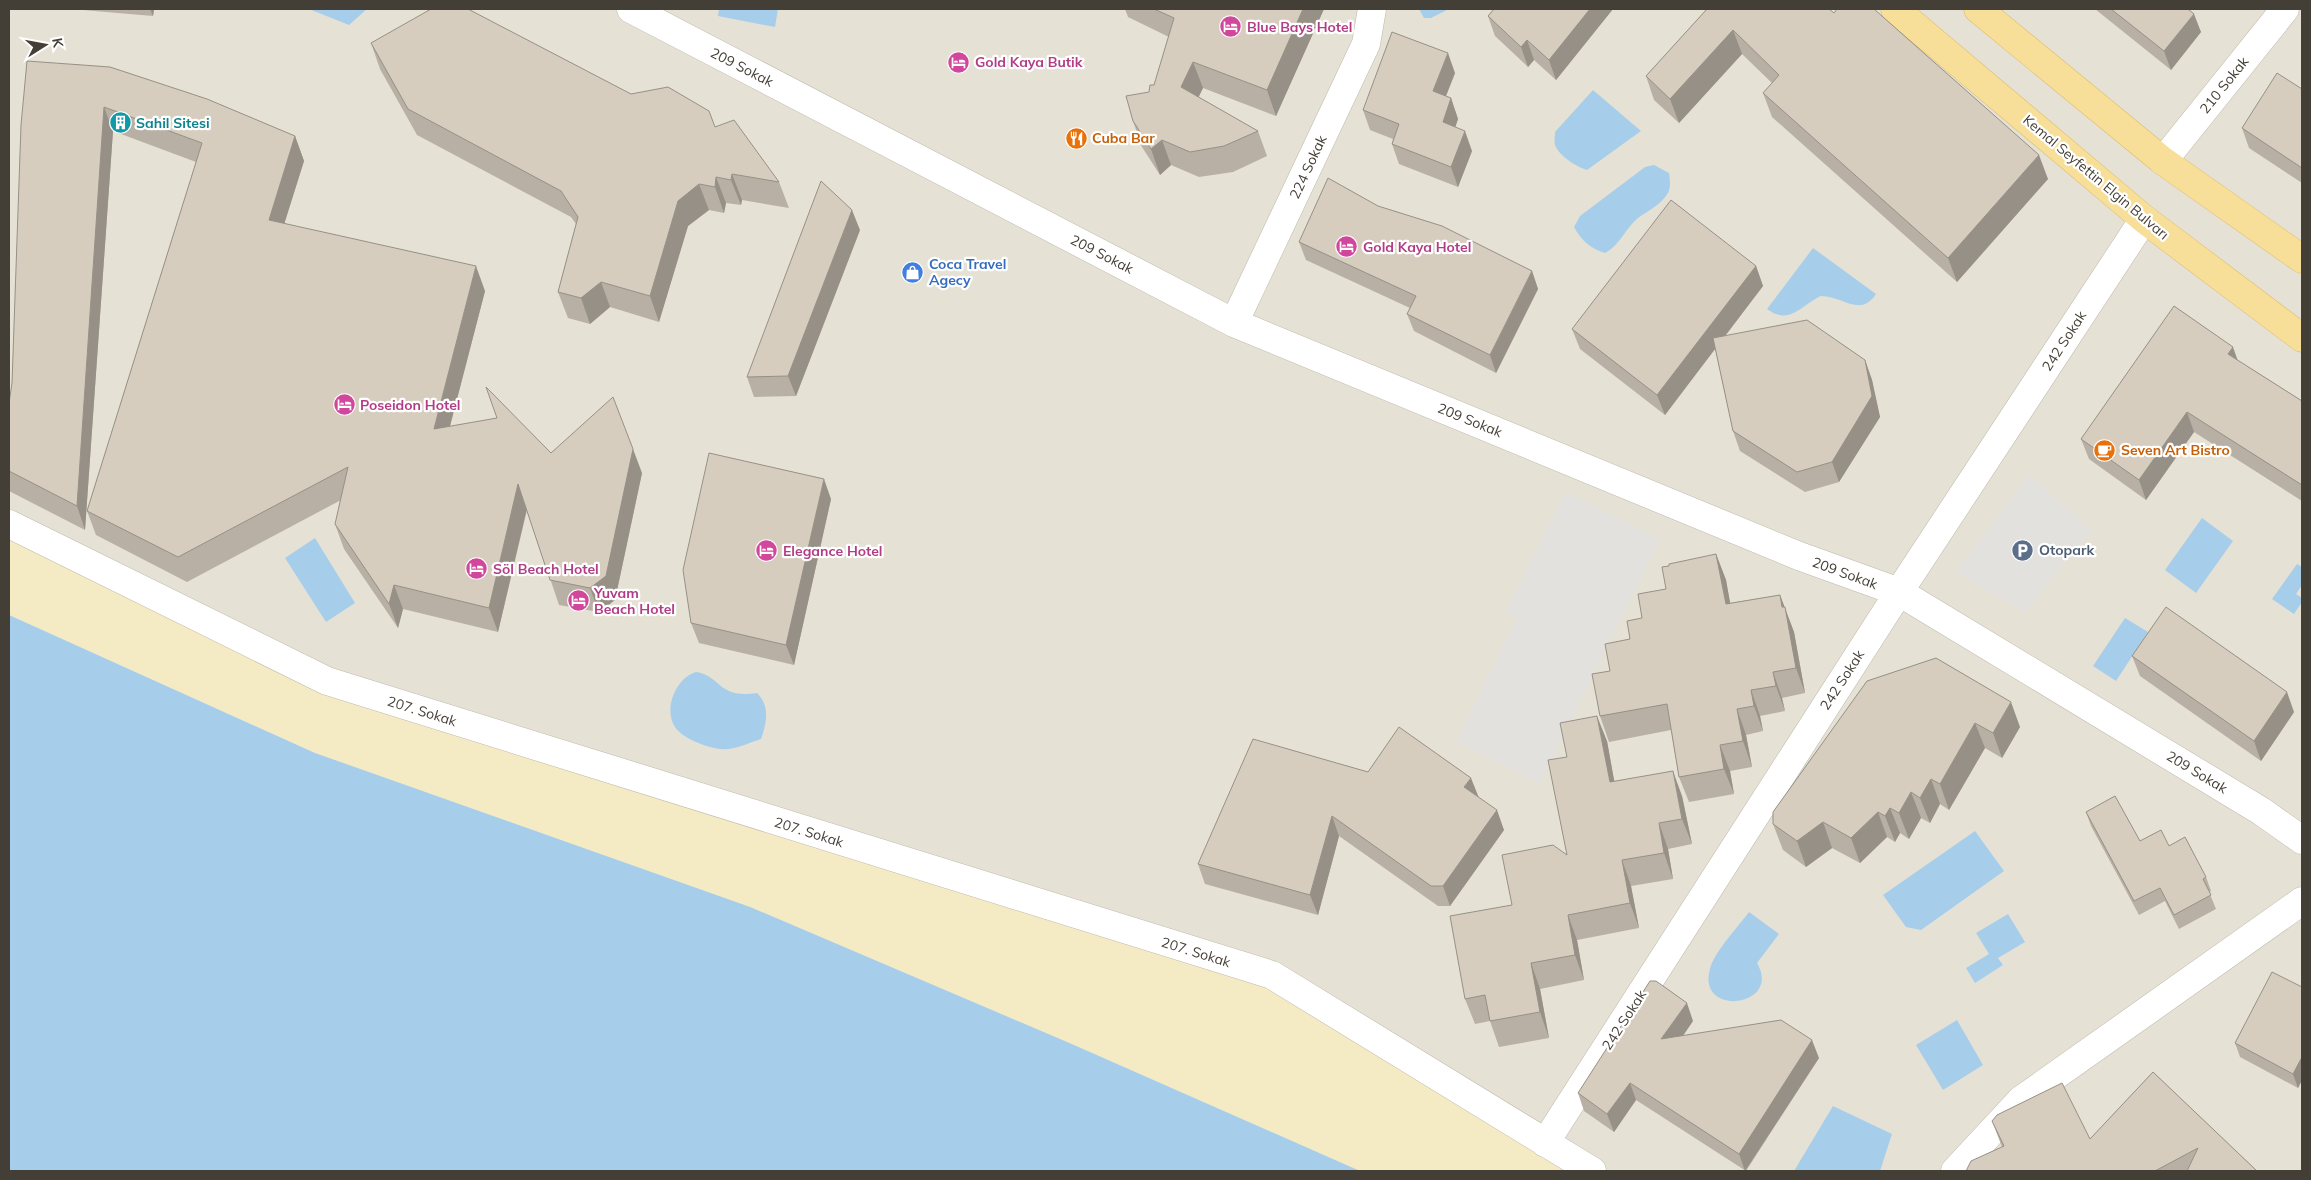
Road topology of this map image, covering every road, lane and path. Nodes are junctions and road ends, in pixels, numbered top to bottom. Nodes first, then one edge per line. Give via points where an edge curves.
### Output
1 (631, 9) edge
2 (1372, 9) edge
3 (1895, 9) edge
4 (1978, 9) edge
5 (2285, 9) edge
6 (2163, 161) junction
7 (2144, 219) junction
8 (2302, 259) edge
9 (1234, 322) junction
10 (2302, 338) edge
11 (9, 524) edge
12 (1898, 592) junction
13 (2302, 840) edge
14 (2302, 901) edge
15 (1545, 1143) junction
16 (1592, 1171) edge
17 (1955, 1171) edge

1 - 9 street, 209 Sokak
2 - 9 street, 224 Sokak via 1366,44
3 - 7 main road, Kemal Seyfettin Elgin Bulvarı
4 - 6 main road
5 - 6 street, 210 Sokak
6 - 8 main road
7 - 10 main road, Kemal Seyfettin Elgin Bulvarı
7 - 12 street, 242 Sokak
9 - 12 street, 209 Sokak via 1800,556
11 - 15 street, 207. Sokak via 327,681 1272,975
12 - 13 street, 209 Sokak via 2261,811
12 - 15 street, 242 Sokak
14 - 17 street via 2021,1100
15 - 16 street, 207. Sokak

